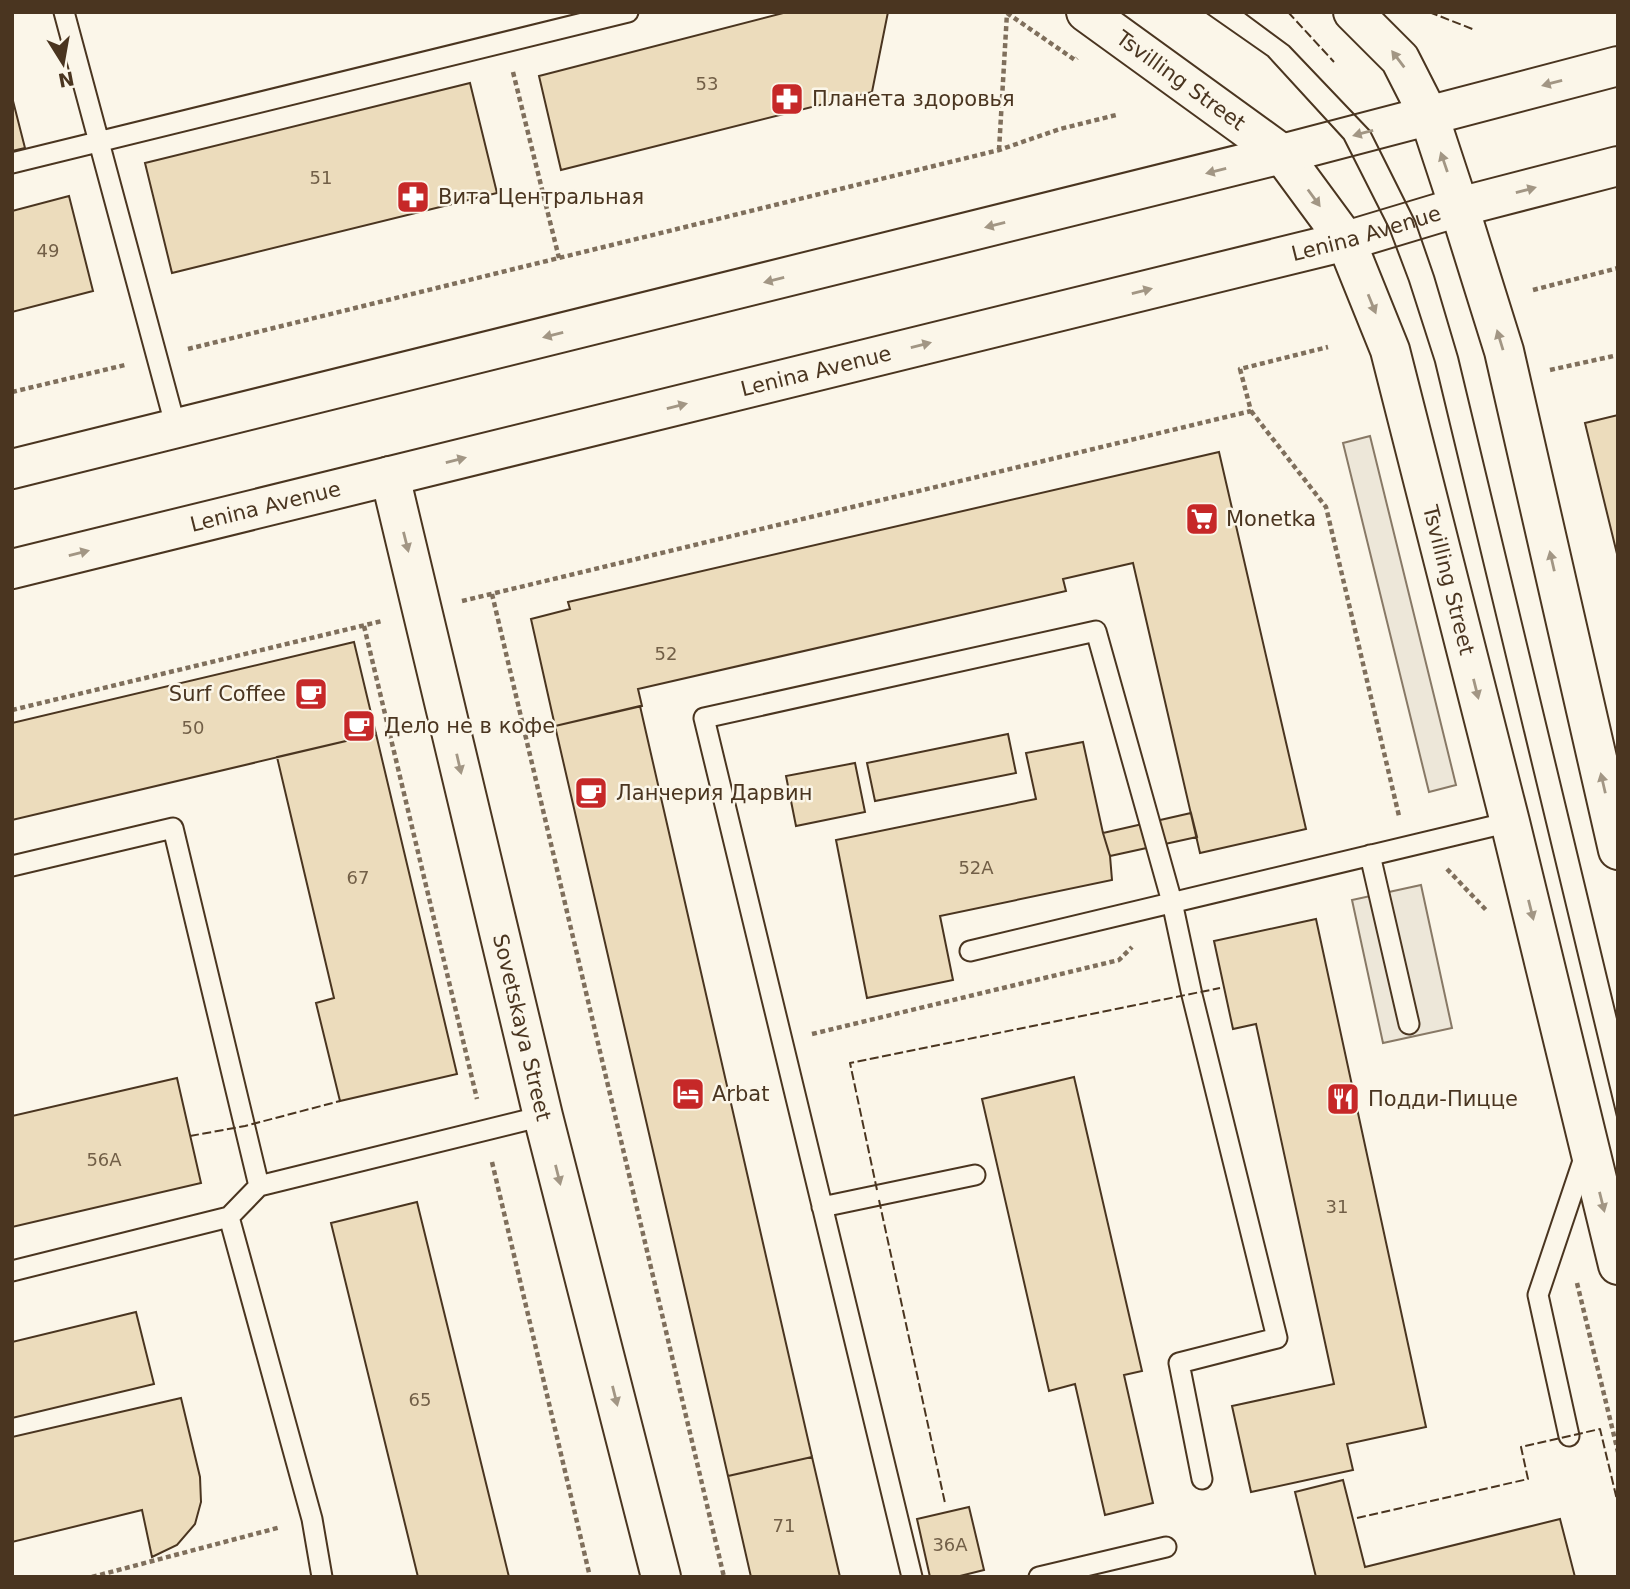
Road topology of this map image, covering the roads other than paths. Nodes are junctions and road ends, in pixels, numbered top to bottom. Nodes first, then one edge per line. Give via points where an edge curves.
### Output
1 (64, 12) edge
2 (628, 12) edge
3 (1086, 12) edge
4 (1353, 12) edge
5 (1618, 66) edge
6 (1429, 116) junction
7 (97, 142) junction
8 (1282, 154) junction
9 (12, 163) edge
10 (1618, 166) edge
11 (1460, 207) junction
12 (1346, 241) junction
13 (176, 428) junction
14 (12, 469) edge
15 (390, 476) junction
16 (12, 569) edge
17 (1510, 822) junction
18 (1618, 850) edge
19 (1370, 855) junction
20 (12, 866) edge
21 (1172, 902) junction
22 (970, 951) dead end
23 (1409, 1024) dead end
24 (543, 1116) junction
25 (1588, 1144) junction
26 (975, 1175) dead end
27 (259, 1186) junction
28 (822, 1207) junction
29 (229, 1217) junction
30 (1618, 1265) edge
31 (12, 1271) edge
32 (1569, 1436) dead end
33 (1202, 1479) dead end
34 (1166, 1548) dead end
35 (322, 1577) edge
36 (662, 1577) edge
37 (912, 1577) edge
38 (1039, 1577) edge

1 - 7 lane
2 - 7 lane
3 - 8 main road, Tsvilling Street
6 -> 4 main road via 1400,59
5 -> 6 main road
6 -> 8 main road
11 -> 6 main road
7 - 9 lane
7 - 13 lane
8 -> 12 main road, Tsvilling Street
8 -> 13 main road
11 -> 10 main road, Lenina Avenue
11 - 12 main road, Lenina Avenue
18 -> 11 main road via 1504,351
15 -> 12 main road, Lenina Avenue
12 -> 17 main road, Tsvilling Street via 1390,350
13 - 14 main road
16 -> 15 main road, Lenina Avenue
15 -> 24 main road, Sovetskaya Street
17 - 19 lane
17 -> 25 main road, Tsvilling Street
19 - 21 lane
19 - 23 lane
20 - 27 lane via 173,828
21 - 22 lane
21 - 28 lane via 1096,631 704,718
21 - 33 lane via 1277,1338 1179,1363
24 - 27 lane
24 -> 36 main road, Sovetskaya Street
25 -> 30 main road, Tsvilling Street
25 - 32 lane via 1538,1295
26 - 28 lane
27 - 29 lane
28 - 37 lane
29 - 31 lane
29 - 35 lane via 312,1519
34 - 38 lane

